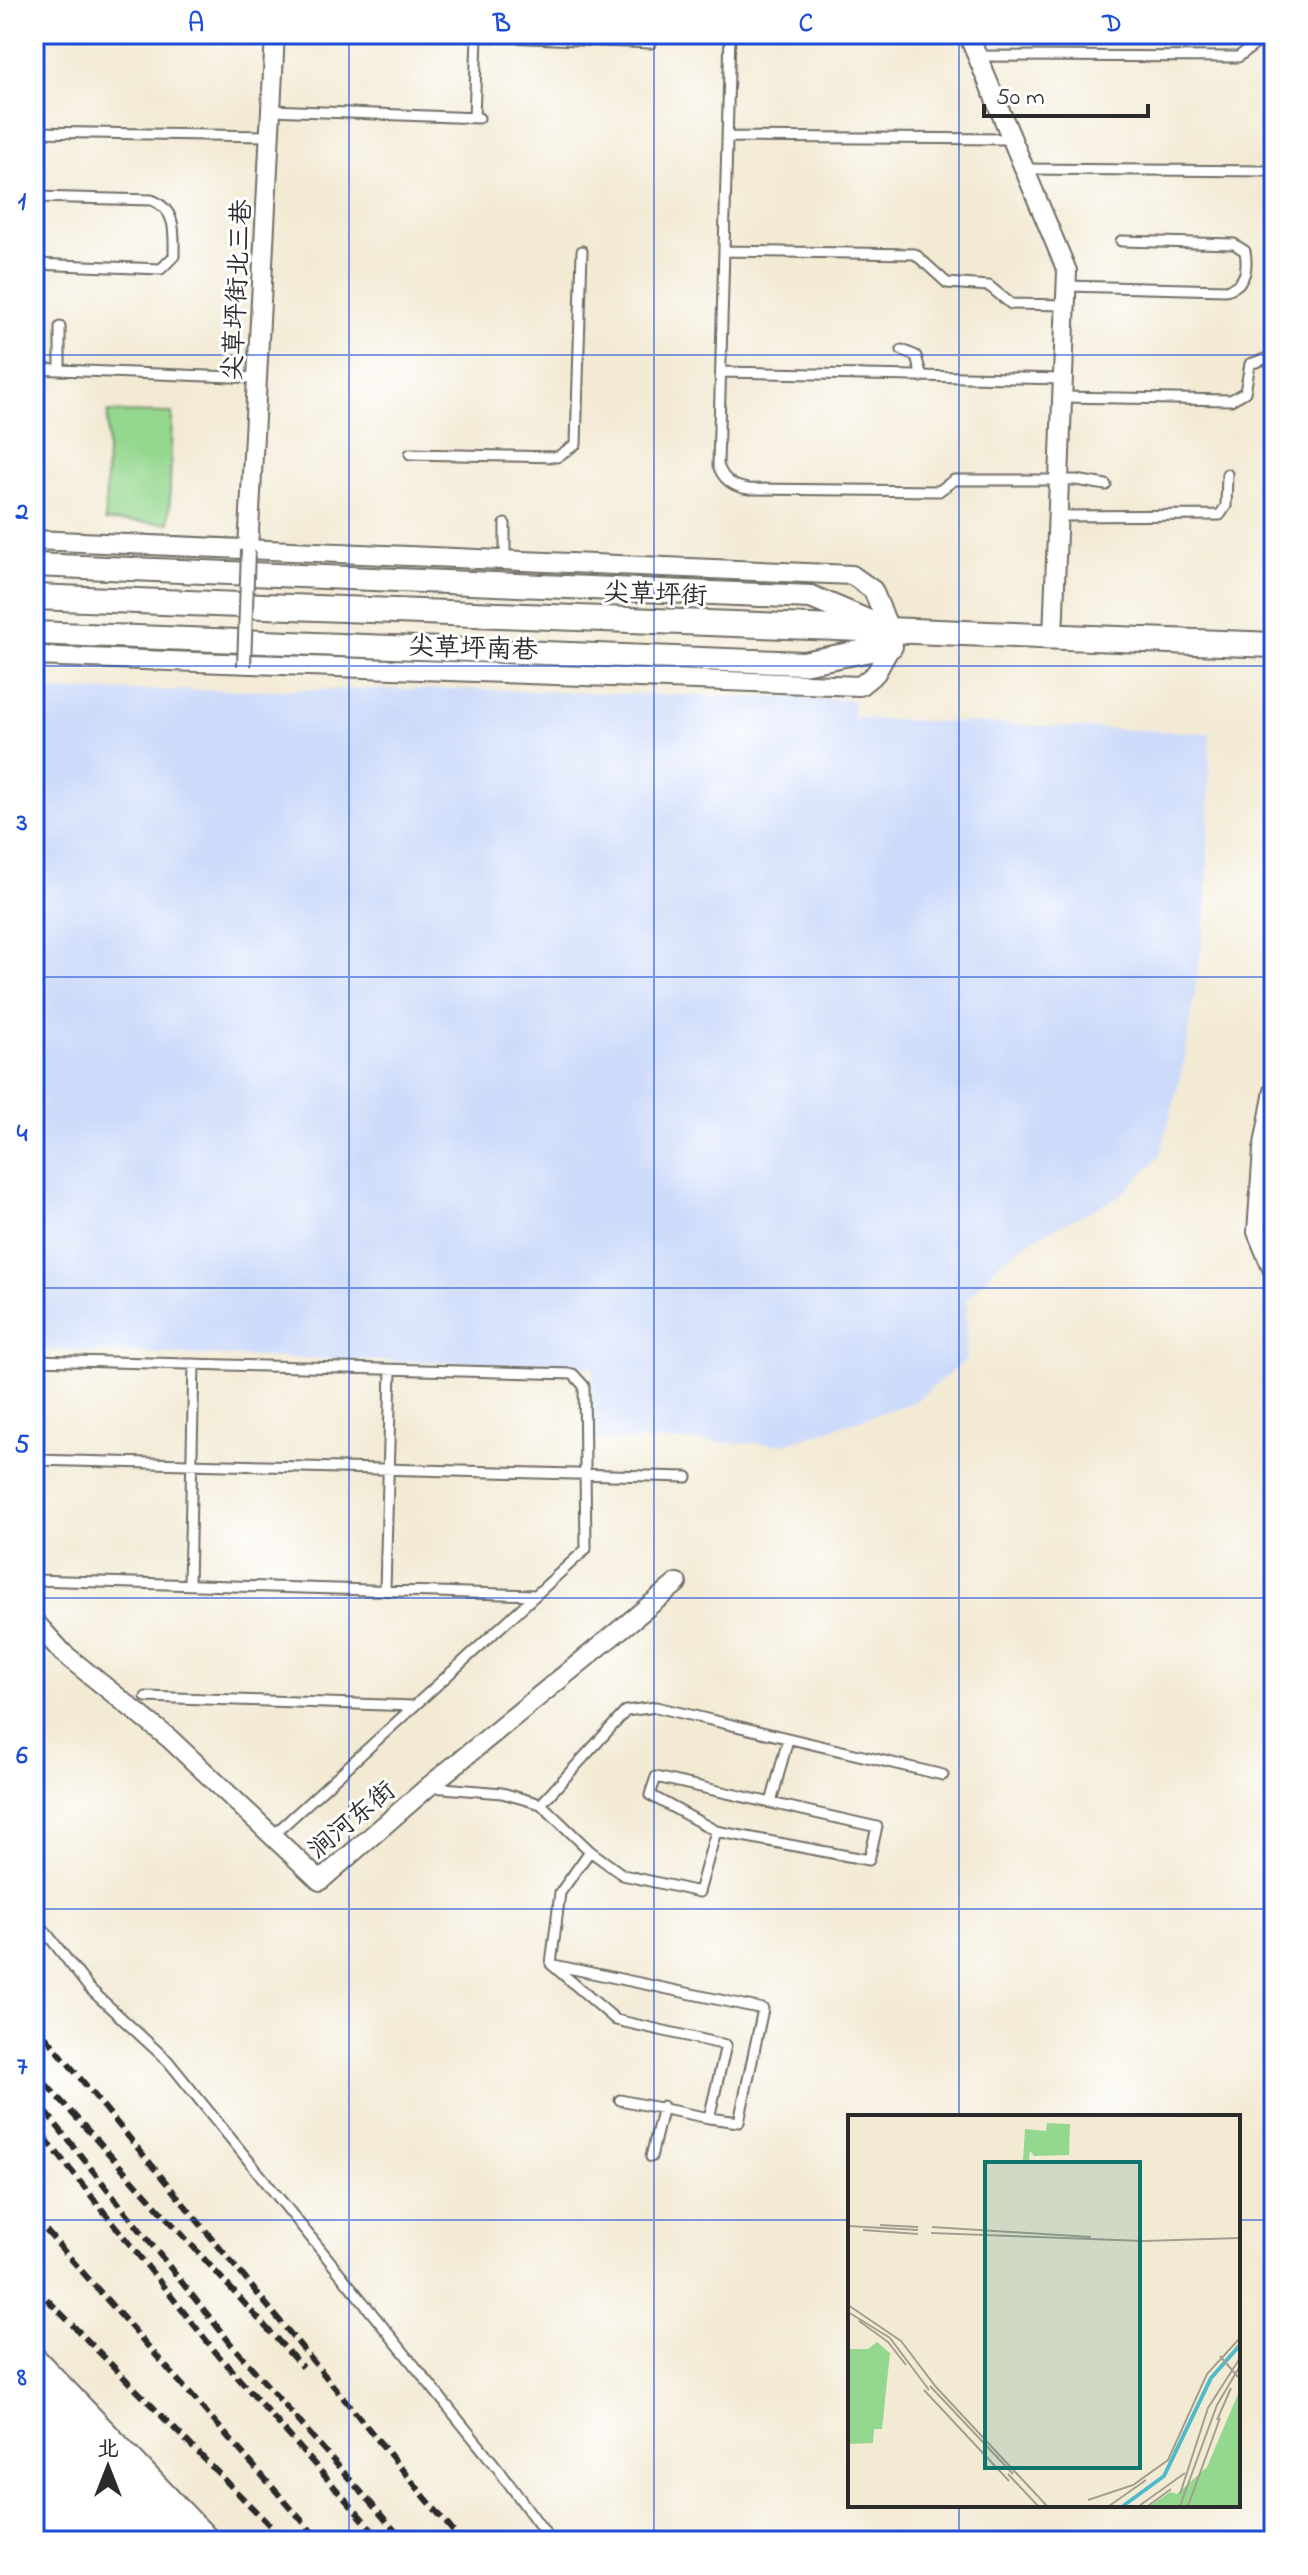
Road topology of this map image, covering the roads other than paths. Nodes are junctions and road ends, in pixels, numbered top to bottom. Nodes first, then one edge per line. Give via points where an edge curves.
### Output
1 (36, 34) edge
2 (275, 34) edge
3 (428, 34) edge
4 (730, 34) edge
5 (968, 34) edge
6 (477, 37) junction
7 (1274, 41) edge
8 (651, 43) dead end
9 (35, 52) edge
10 (977, 56) junction
11 (34, 108) edge
12 (271, 110) junction
13 (34, 132) edge
14 (270, 136) junction
15 (727, 137) junction
16 (1011, 139) junction
17 (1023, 169) junction
18 (1271, 171) dead end
19 (34, 197) edge
20 (1121, 241) dead end
21 (582, 251) dead end
22 (724, 251) junction
23 (34, 264) edge
24 (1066, 296) junction
25 (60, 327) dead end
26 (902, 350) dead end
27 (1271, 357) dead end
28 (34, 369) edge
29 (60, 370) junction
30 (721, 372) junction
31 (922, 377) junction
32 (257, 378) junction
33 (1062, 388) junction
34 (410, 454) dead end
35 (1227, 474) dead end
36 (1059, 480) junction
37 (1106, 485) dead end
38 (1057, 516) junction
39 (505, 524) dead end
40 (34, 540) edge
41 (248, 550) junction
42 (505, 559) junction
43 (34, 565) edge
44 (34, 597) edge
45 (34, 614) edge
46 (34, 633) edge
47 (1053, 637) junction
48 (890, 638) junction
49 (1274, 645) edge
50 (34, 656) edge
51 (1274, 660) edge
52 (244, 666) junction
53 (1274, 1091) edge
54 (1274, 1273) edge
55 (34, 1360) edge
56 (194, 1364) junction
57 (391, 1370) junction
58 (34, 1460) edge
59 (191, 1465) junction
60 (388, 1471) junction
61 (585, 1477) junction
62 (687, 1477) dead end
63 (34, 1580) edge
64 (677, 1583) dead end
65 (189, 1584) junction
66 (385, 1590) junction
67 (536, 1595) junction
68 (34, 1621) edge
69 (146, 1697) dead end
70 (416, 1706) junction
71 (788, 1739) junction
72 (943, 1775) dead end
73 (428, 1787) junction
74 (771, 1803) junction
75 (541, 1804) junction
76 (716, 1831) junction
77 (271, 1837) junction
78 (590, 1851) junction
79 (34, 1917) edge
80 (551, 1964) junction
81 (620, 2100) dead end
82 (663, 2106) junction
83 (709, 2118) junction
84 (651, 2157) dead end
85 (34, 2359) edge
86 (34, 2378) edge
87 (34, 2416) edge
88 (34, 2453) edge
89 (34, 2483) edge
90 (34, 2501) edge
91 (75, 2541) edge
92 (109, 2541) edge
93 (119, 2541) edge
94 (156, 2541) edge
95 (183, 2541) edge
96 (208, 2541) edge
97 (551, 2541) edge

1 - 9 lane
2 - 12 street, 尖草坪街北三巷
3 - 6 lane
4 - 15 lane
5 - 10 street
6 - 8 lane
6 - 12 lane via 476,118
7 - 10 lane via 1260,41 1238,57
9 - 11 lane
10 - 16 street
12 - 14 street, 尖草坪街北三巷
13 - 14 lane
14 - 32 street, 尖草坪街北三巷
15 - 16 lane
15 - 22 lane
16 - 17 street
17 - 18 lane
17 - 24 street via 1067,271
19 - 23 lane via 152,200 172,215 174,248 171,262 161,269
20 - 24 lane via 1234,244 1245,251 1246,274 1239,285 1226,290
21 - 34 lane via 576,444 557,457 507,460
22 - 24 lane via 915,254 947,283 989,286 1011,304
22 - 30 lane
24 - 33 street
25 - 29 lane
26 - 31 lane via 916,356
27 - 33 lane via 1250,364 1245,392 1231,400
28 - 29 lane
29 - 32 lane
30 - 31 lane
30 - 36 lane via 718,465 738,488 939,491 954,480
31 - 33 lane
32 - 41 street, 尖草坪街北三巷
33 - 36 street
35 - 38 lane via 1226,506 1220,515
36 - 37 lane
36 - 38 street
38 - 47 street
39 - 42 lane
40 - 41 street
41 - 42 street
41 - 52 street, bridge
42 - 48 street via 852,575 873,590
43 - 48 street via 811,597
44 - 48 main road, 尖草坪街
45 - 48 main road, 尖草坪街
46 - 48 street via 803,663
47 - 48 main road, 尖草坪街
47 - 49 main road, 尖草坪街
48 - 51 main road, 尖草坪街
48 - 52 street, 尖草坪南巷 via 876,673 860,686
50 - 52 street, 尖草坪南巷
53 - 54 street via 1257,1232
55 - 56 lane
56 - 57 lane
56 - 59 lane
57 - 60 lane
57 - 61 lane via 573,1374 584,1386
58 - 59 lane
59 - 60 lane
59 - 65 lane
60 - 61 lane
60 - 66 lane
61 - 62 lane
61 - 67 lane via 586,1549
63 - 65 lane
64 - 73 street, 涧河东街
65 - 66 lane
66 - 67 lane
67 - 70 lane
68 - 77 street, 涧河东街 via 63,1653 170,1739
69 - 70 lane
70 - 77 lane
71 - 72 lane
71 - 74 lane
71 - 75 lane via 656,1707 626,1711
73 - 75 lane via 502,1793
73 - 77 street, 涧河东街 via 320,1881
74 - 76 lane via 656,1777 650,1795
74 - 76 lane via 877,1827 869,1860
75 - 78 lane
76 - 78 lane via 699,1892 623,1875
78 - 80 lane via 560,1893
79 - 97 lane via 89,1988 168,2061
80 - 83 lane via 616,2020 726,2045
80 - 83 lane via 763,2009 739,2122
81 - 82 lane
82 - 83 lane
82 - 84 lane
85 - 96 main road
86 - 95 main road
87 - 94 main road
88 - 93 main road
89 - 92 main road via 70,2517
90 - 91 main road

